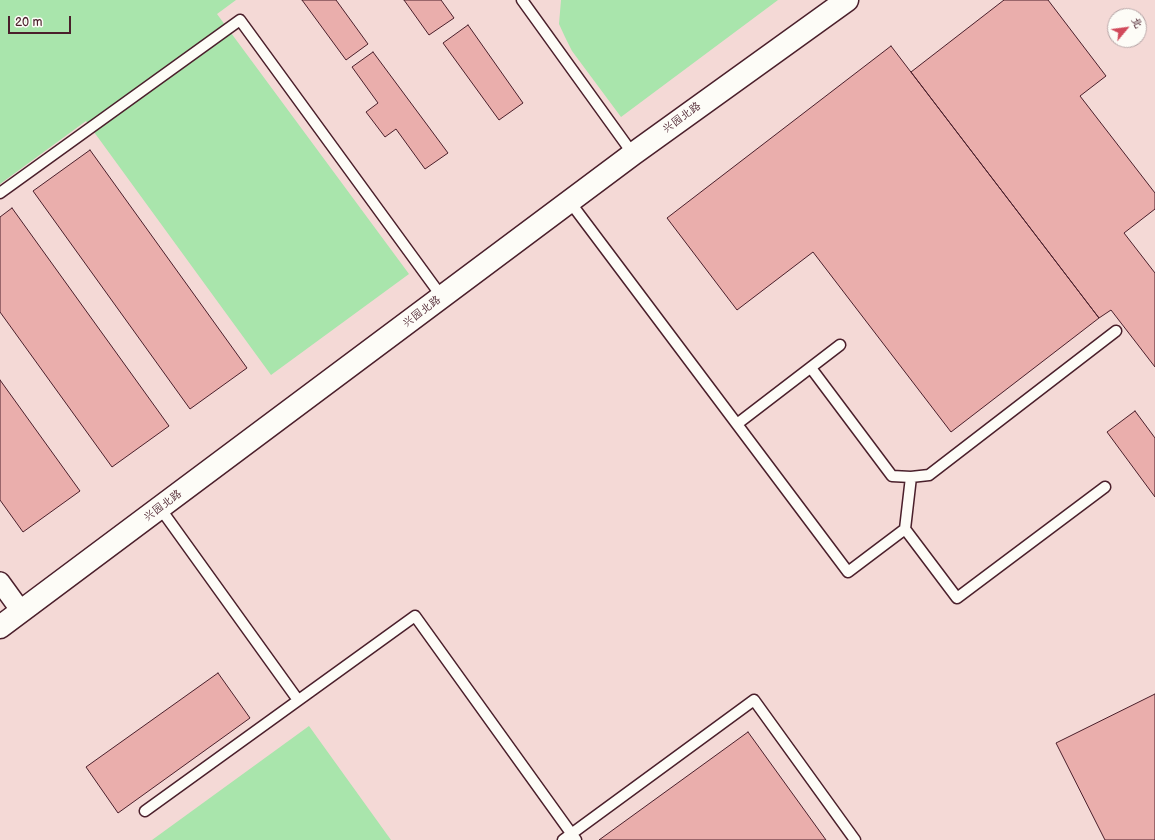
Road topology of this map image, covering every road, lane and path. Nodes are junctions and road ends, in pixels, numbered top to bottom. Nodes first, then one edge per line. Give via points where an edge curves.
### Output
1 (522, 0) edge
2 (847, 0) edge
3 (633, 154) junction
4 (0, 194) edge
5 (570, 202) junction
6 (442, 297) junction
7 (1116, 331) dead end
8 (840, 345) dead end
9 (811, 368) junction
10 (737, 424) junction
11 (911, 477) junction
12 (1105, 487) dead end
13 (160, 508) junction
14 (905, 529) junction
15 (0, 582) edge
16 (21, 611) junction
17 (0, 627) edge
18 (298, 700) junction
19 (145, 811) dead end
20 (574, 837) edge
21 (563, 840) edge
22 (855, 840) edge

1 - 3 lane
2 - 3 main road, 兴园北路
3 - 5 main road, 兴园北路
4 - 6 lane via 240,20
5 - 6 main road, 兴园北路
5 - 10 lane
6 - 13 main road, 兴园北路
7 - 11 lane via 929,475
8 - 9 lane
9 - 10 lane
9 - 11 lane via 892,476
10 - 14 lane via 848,572
11 - 14 lane
12 - 14 lane via 957,598
13 - 16 main road, 兴园北路
13 - 18 lane
15 - 16 street
16 - 17 main road, 兴园北路
18 - 19 lane
18 - 20 lane via 415,616
20 - 21 lane
20 - 22 lane via 754,700

